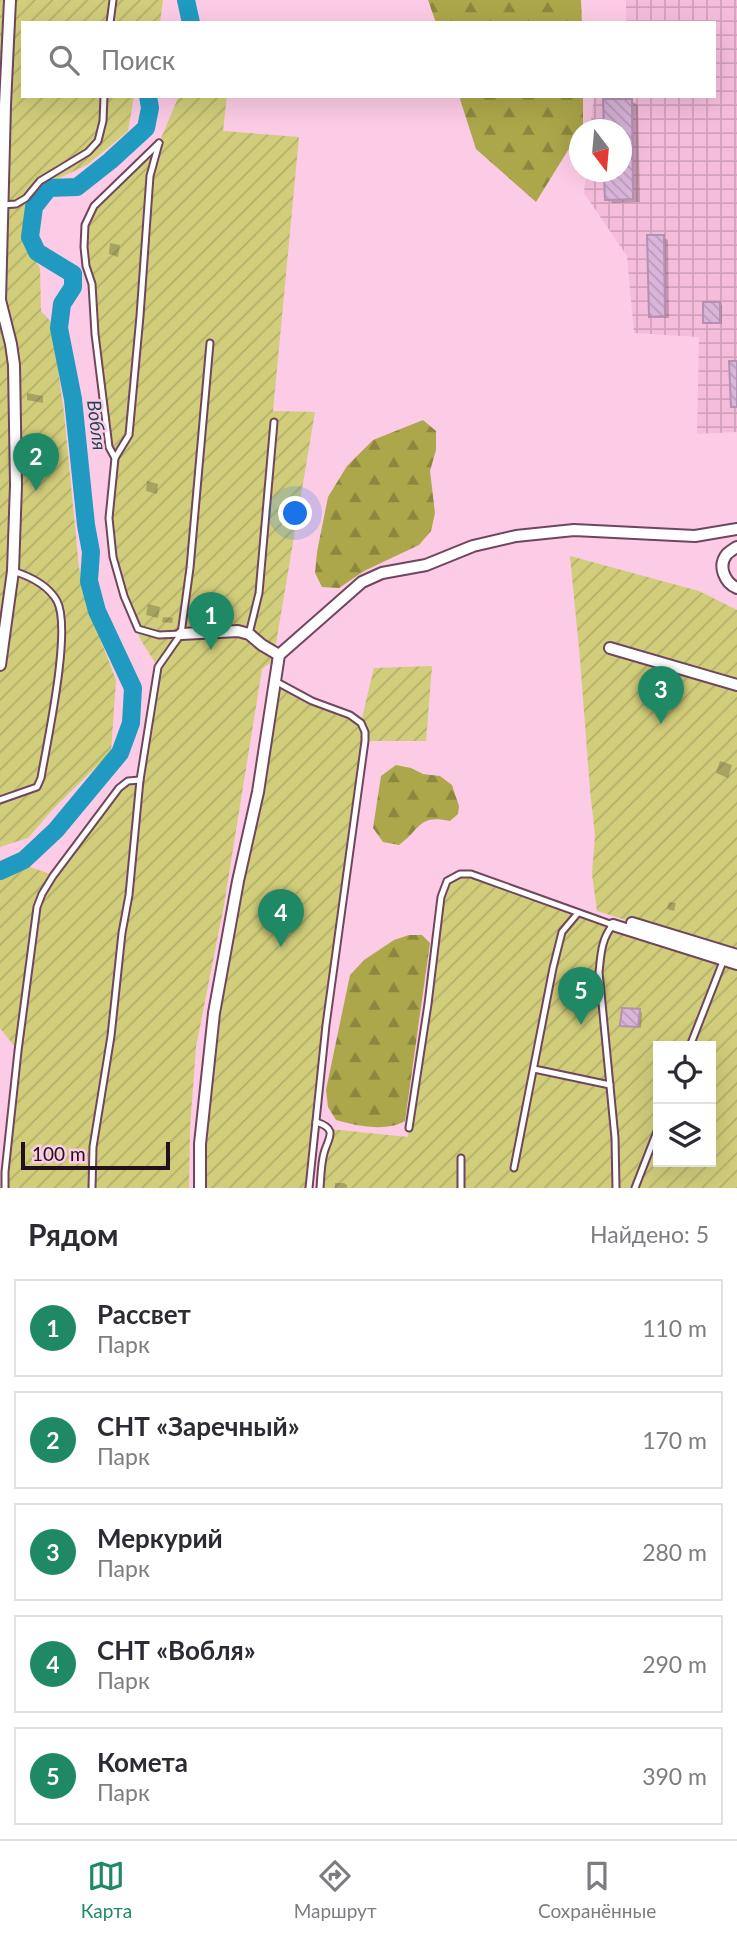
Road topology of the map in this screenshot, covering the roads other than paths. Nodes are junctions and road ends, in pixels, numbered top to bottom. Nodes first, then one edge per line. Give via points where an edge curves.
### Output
1 (10, 0) edge
2 (113, 0) edge
3 (110, 21) edge
4 (104, 98) edge
5 (2, 205) junction
6 (210, 343) dead end
7 (274, 422) dead end
8 (115, 458) junction
9 (737, 529) edge
10 (737, 547) edge
11 (13, 571) junction
12 (737, 589) edge
13 (181, 634) junction
14 (249, 634) junction
15 (611, 649) dead end
16 (279, 655) junction
17 (0, 665) edge
18 (275, 681) junction
19 (737, 685) edge
20 (140, 780) junction
21 (0, 800) edge
22 (578, 913) junction
23 (632, 923) dead end
24 (613, 925) junction
25 (737, 955) edge
26 (724, 960) junction
27 (737, 964) edge
28 (692, 1041) edge
29 (534, 1069) junction
30 (610, 1085) junction
31 (316, 1122) junction
32 (409, 1128) dead end
33 (653, 1142) edge
34 (461, 1158) dead end
35 (514, 1167) dead end
36 (5, 1188) edge
37 (92, 1188) edge
38 (200, 1188) edge
39 (309, 1188) edge
40 (320, 1188) edge
41 (461, 1188) edge
42 (616, 1188) edge
43 (635, 1188) edge

1 - 5 street
2 - 3 lane
4 - 5 lane via 98,141 88,152 40,181 26,198
5 - 11 street via 0,300 14,365
6 - 13 lane
7 - 14 lane via 259,593
8 - 8 lane via 129,435 150,176 159,143 94,206 85,225 108,447
8 - 13 lane via 108,518 124,596 138,629 159,635
9 - 16 street via 695,536 574,530 473,546 426,565 382,573 362,582
10 - 12 street via 727,553 723,574
11 - 17 street
11 - 21 lane via 44,586 56,598 61,609 61,653 41,778 37,787
13 - 14 street
13 - 20 lane via 158,667
14 - 16 street
15 - 19 street
16 - 18 street
18 - 31 lane via 350,715 365,732
18 - 38 street via 214,1013 200,1144
20 - 36 lane via 119,788 53,876 40,901 18,1051
20 - 37 lane via 111,1036 93,1147
22 - 24 lane
22 - 29 lane via 562,932
22 - 32 lane via 471,874 447,881
23 - 25 street
24 - 26 street
24 - 30 lane via 602,945 599,972
26 - 27 street
26 - 28 lane
29 - 30 lane
29 - 35 lane
30 - 42 lane
31 - 39 lane
31 - 40 lane via 329,1129 331,1137 324,1150
33 - 43 lane
34 - 41 lane

